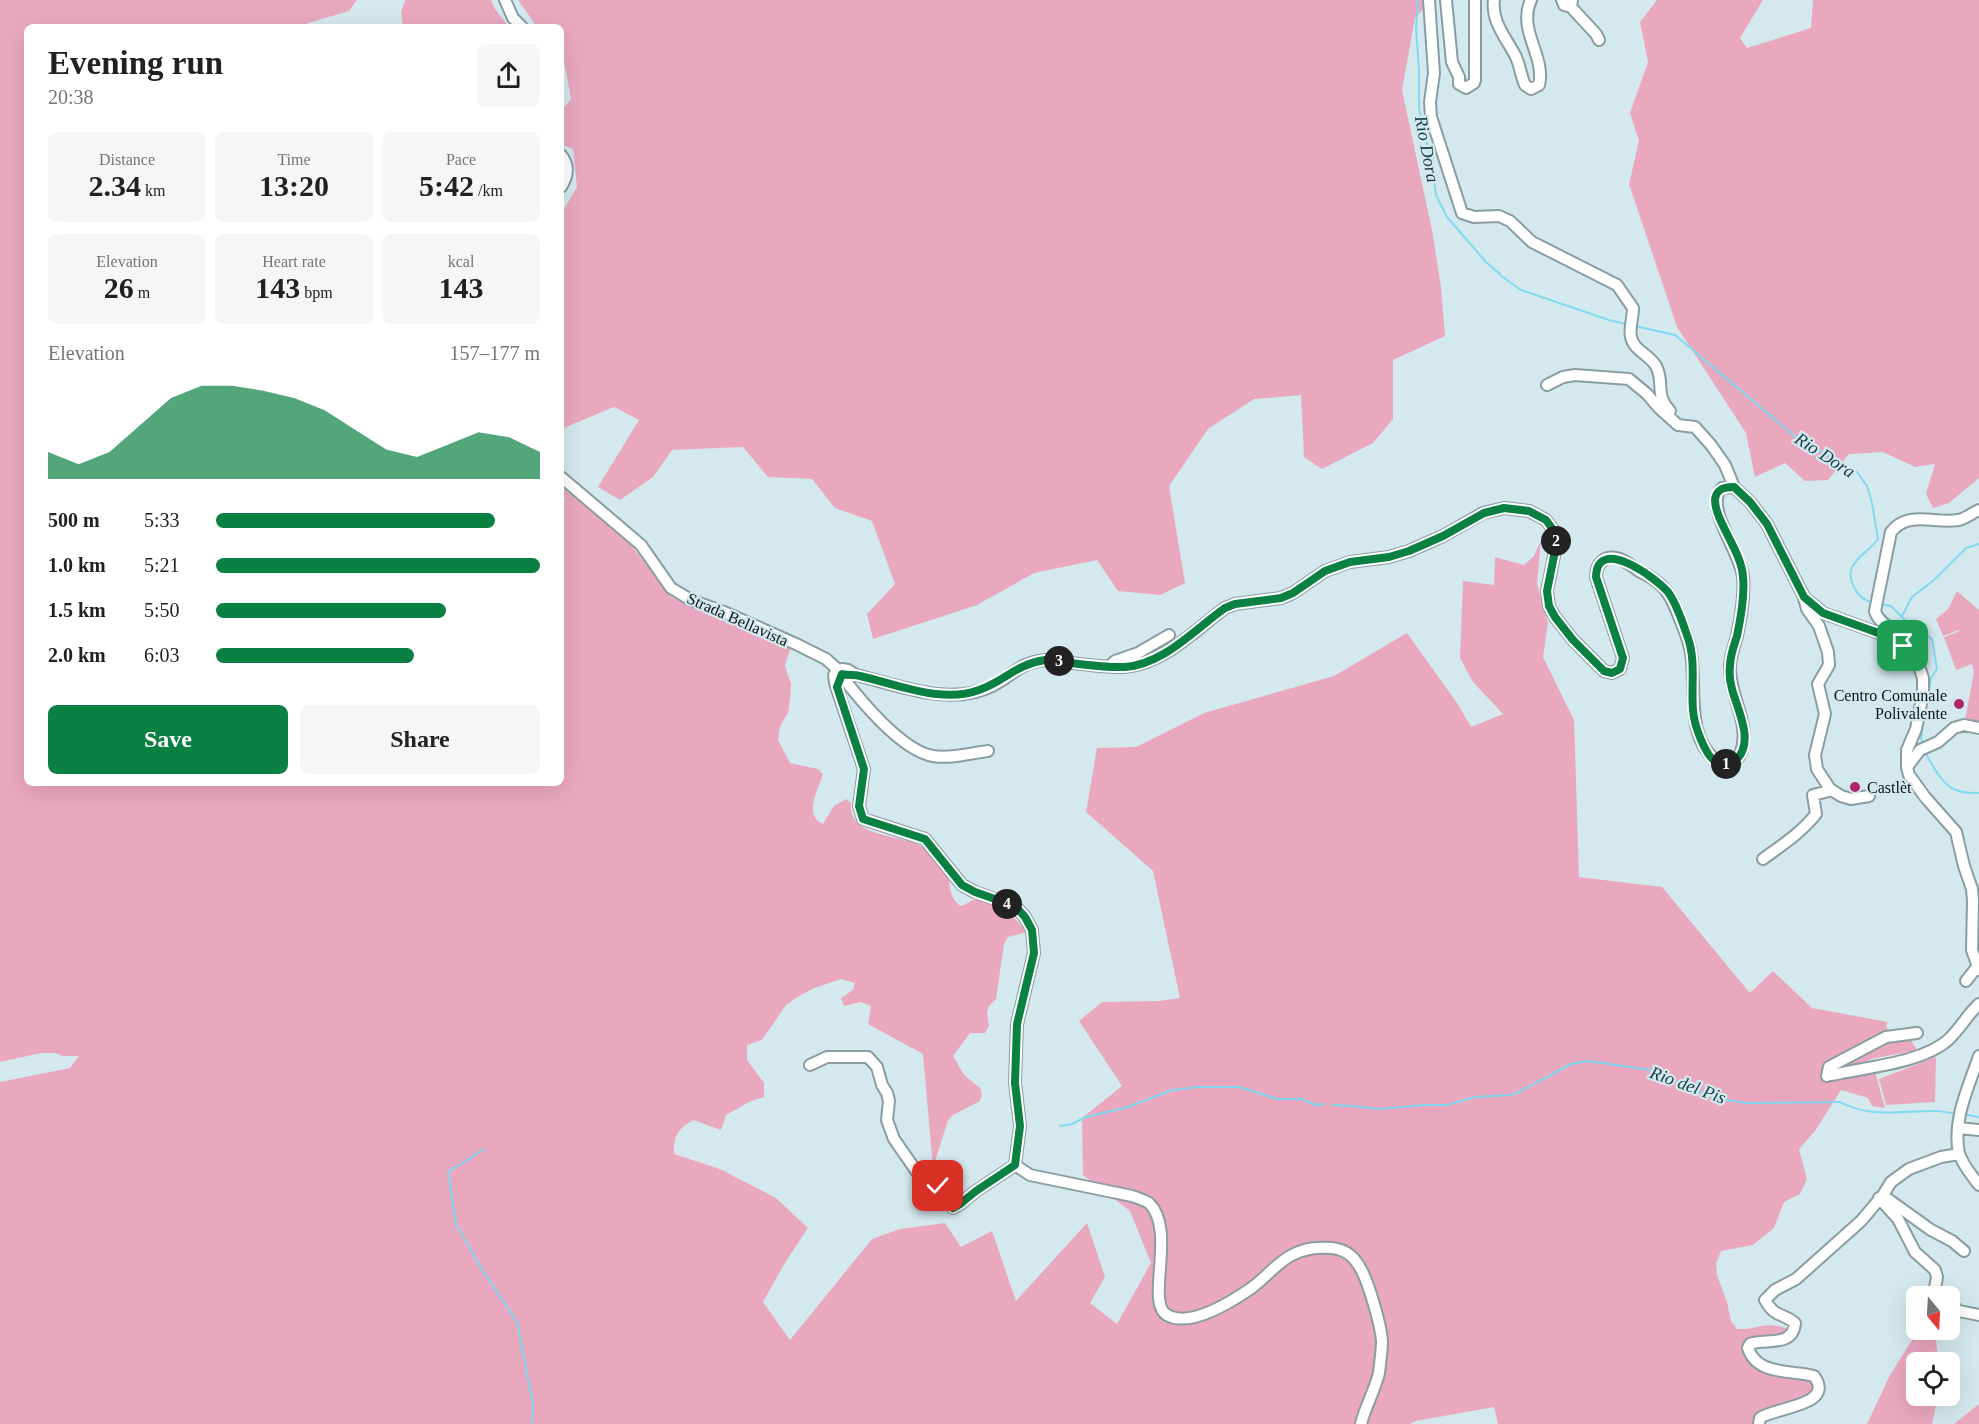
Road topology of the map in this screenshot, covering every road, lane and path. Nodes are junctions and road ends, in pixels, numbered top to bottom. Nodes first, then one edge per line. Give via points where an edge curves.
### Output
1 (505, 0) edge
2 (1429, 0) edge
3 (1446, 0) edge
4 (1475, 0) edge
5 (1494, 0) edge
6 (1531, 0) edge
7 (1568, 2) edge
8 (519, 24) edge
9 (1599, 40) dead end
10 (564, 160) edge
11 (564, 183) edge
12 (1547, 386) dead end
13 (1684, 424) junction
14 (564, 480) edge
15 (1734, 487) junction
16 (1979, 510) edge
17 (1804, 597) junction
18 (1169, 635) dead end
19 (1903, 646) junction
20 (1110, 666) junction
21 (838, 674) junction
22 (1979, 728) edge
23 (988, 751) dead end
24 (1907, 767) junction
25 (1830, 789) junction
26 (1869, 796) dead end
27 (1763, 860) dead end
28 (1978, 968) edge
29 (1966, 981) dead end
30 (1979, 1004) edge
31 (1917, 1033) dead end
32 (1979, 1056) edge
33 (810, 1065) dead end
34 (1959, 1119) junction
35 (1978, 1130) edge
36 (1959, 1154) junction
37 (1015, 1165) junction
38 (1979, 1185) edge
39 (1881, 1197) junction
40 (1964, 1251) dead end
41 (1935, 1286) edge
42 (1960, 1311) edge
43 (1979, 1315) edge
44 (1361, 1424) edge
45 (1759, 1424) edge

1 - 8 street
2 - 13 street via 1434,73 1431,117 1462,213 1474,217 1499,216 1510,221 1532,242 1617,285 1633,308 1630,329 1634,345 1656,366 1664,405
3 - 4 street via 1452,62 1459,84 1466,88 1475,80
5 - 6 street via 1497,24 1516,59 1524,85 1531,89 1539,85 1540,76 1527,24
7 - 9 street
10 - 11 street via 568,166
12 - 13 street via 1575,375 1629,380 1678,425
13 - 15 street via 1695,427 1711,445
14 - 21 street, Strada Bellavista via 640,545 671,588 796,644
15 - 17 street via 1767,524
15 - 20 street via 1722,488 1715,500 1743,576 1740,622 1730,665 1744,736 1739,757 1728,764 1713,760 1697,727 1689,640 1670,595 1654,579 1619,559 1601,561 1596,577 1623,658 1620,669 1604,671 1573,640 1549,606 1547,591 1557,541 1546,520 1529,511 1504,508 1484,513 1409,551 1325,571 1281,598 1235,604 1158,656 1126,667
16 - 19 street via 1959,520 1908,520 1895,526 1889,537 1875,603 1876,615 1900,636
17 - 19 street via 1823,613
17 - 25 street via 1822,633 1829,659 1818,684 1825,714 1815,755 1817,769
18 - 20 street
19 - 24 street via 1917,661 1923,678 1916,729 1907,750
20 - 21 street via 1036,661 975,692 948,695
21 - 23 street, Strada Bellavista via 919,753 951,757
21 - 37 street via 864,769 859,806 863,819 925,839 962,885 1015,906 1032,930 1034,953 1017,1024 1015,1083 1020,1126
22 - 24 street via 1954,728 1915,754
24 - 28 street via 1925,797 1956,832 1972,889 1972,950
25 - 26 street via 1851,799
25 - 27 street via 1813,795 1816,814
28 - 29 street
30 - 31 street via 1939,1047 1918,1056 1830,1075 1829,1068 1886,1037
32 - 34 street
33 - 37 street via 827,1057 868,1057 877,1067 887,1093 887,1120 894,1139 919,1175 938,1186 953,1208
34 - 35 street
34 - 36 street
36 - 38 street
36 - 39 street via 1909,1169 1891,1182
37 - 44 street via 1030,1175 1147,1202 1157,1213 1160,1226 1161,1275 1157,1294 1166,1315 1194,1318 1212,1311 1251,1289 1292,1255 1310,1248 1338,1249 1354,1256 1368,1282 1382,1340 1379,1373
39 - 40 street
39 - 41 street via 1915,1252 1935,1270
39 - 45 street via 1861,1221 1796,1279 1765,1300 1772,1312 1792,1320 1795,1330 1781,1341 1750,1344 1750,1353 1770,1369 1814,1376 1819,1388 1811,1400 1766,1414
42 - 43 street

